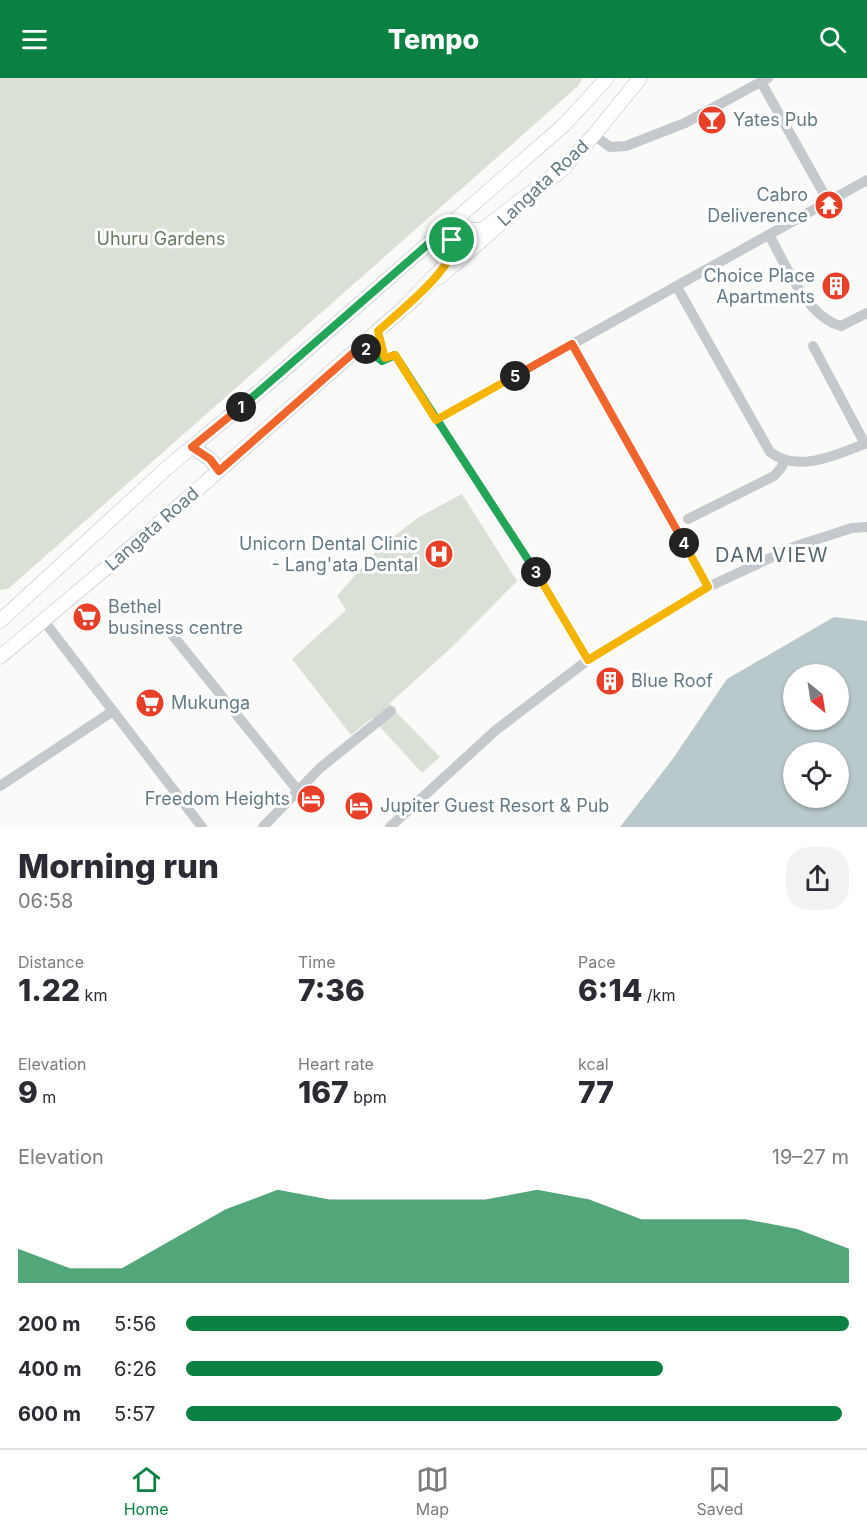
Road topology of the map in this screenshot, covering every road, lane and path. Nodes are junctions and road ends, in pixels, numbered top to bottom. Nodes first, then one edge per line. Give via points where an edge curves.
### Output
1 (607, 78) edge
2 (640, 78) edge
3 (765, 80) edge
4 (594, 135) junction
5 (565, 167) junction
6 (867, 180) edge
7 (828, 201) junction
8 (450, 225) junction
9 (769, 235) junction
10 (677, 287) junction
11 (406, 306) junction
12 (867, 313) edge
13 (378, 331) junction
14 (572, 344) junction
15 (813, 346) dead end
16 (360, 347) junction
17 (395, 355) junction
18 (436, 420) junction
19 (866, 444) edge
20 (192, 447) junction
21 (784, 460) junction
22 (219, 471) junction
23 (688, 519) dead end
24 (867, 527) edge
25 (708, 587) junction
26 (23, 601) junction
27 (0, 608) edge
28 (0, 621) edge
29 (44, 621) junction
30 (170, 632) dead end
31 (0, 657) edge
32 (588, 660) junction
33 (113, 711) junction
34 (391, 711) dead end
35 (0, 786) edge
36 (298, 792) junction
37 (202, 827) edge
38 (263, 827) edge
39 (390, 827) edge

1 - 8 main road, Langata Road via 565,124
2 - 4 main road, Langata Road
3 - 4 street via 685,123 626,146 610,147
3 - 7 street
4 - 5 main road, Langata Road
5 - 8 main road via 483,230 468,231
5 - 11 main road, Langata Road
6 - 7 street
7 - 9 street
8 - 11 main road via 449,259
8 - 20 main road, Langata Road
9 - 10 street
9 - 12 street via 800,289 821,316 842,326
10 - 14 street
10 - 21 street via 766,447
11 - 13 main road, Langata Road
13 - 16 main road, Langata Road
13 - 17 street via 385,358
14 - 18 street
14 - 25 street
15 - 19 street
16 - 17 street via 382,361
16 - 22 main road, Langata Road
17 - 18 street
18 - 32 street via 521,547
19 - 21 street via 824,459
20 - 22 main road
20 - 26 main road, Langata Road
21 - 23 street via 774,476
22 - 29 main road, Langata Road
24 - 25 street via 796,546
25 - 32 street
26 - 27 main road
26 - 28 main road, Langata Road
29 - 31 main road, Langata Road
29 - 33 street
30 - 36 street
32 - 39 street via 496,730
33 - 35 street
33 - 37 street
34 - 36 street via 320,768
36 - 38 street

